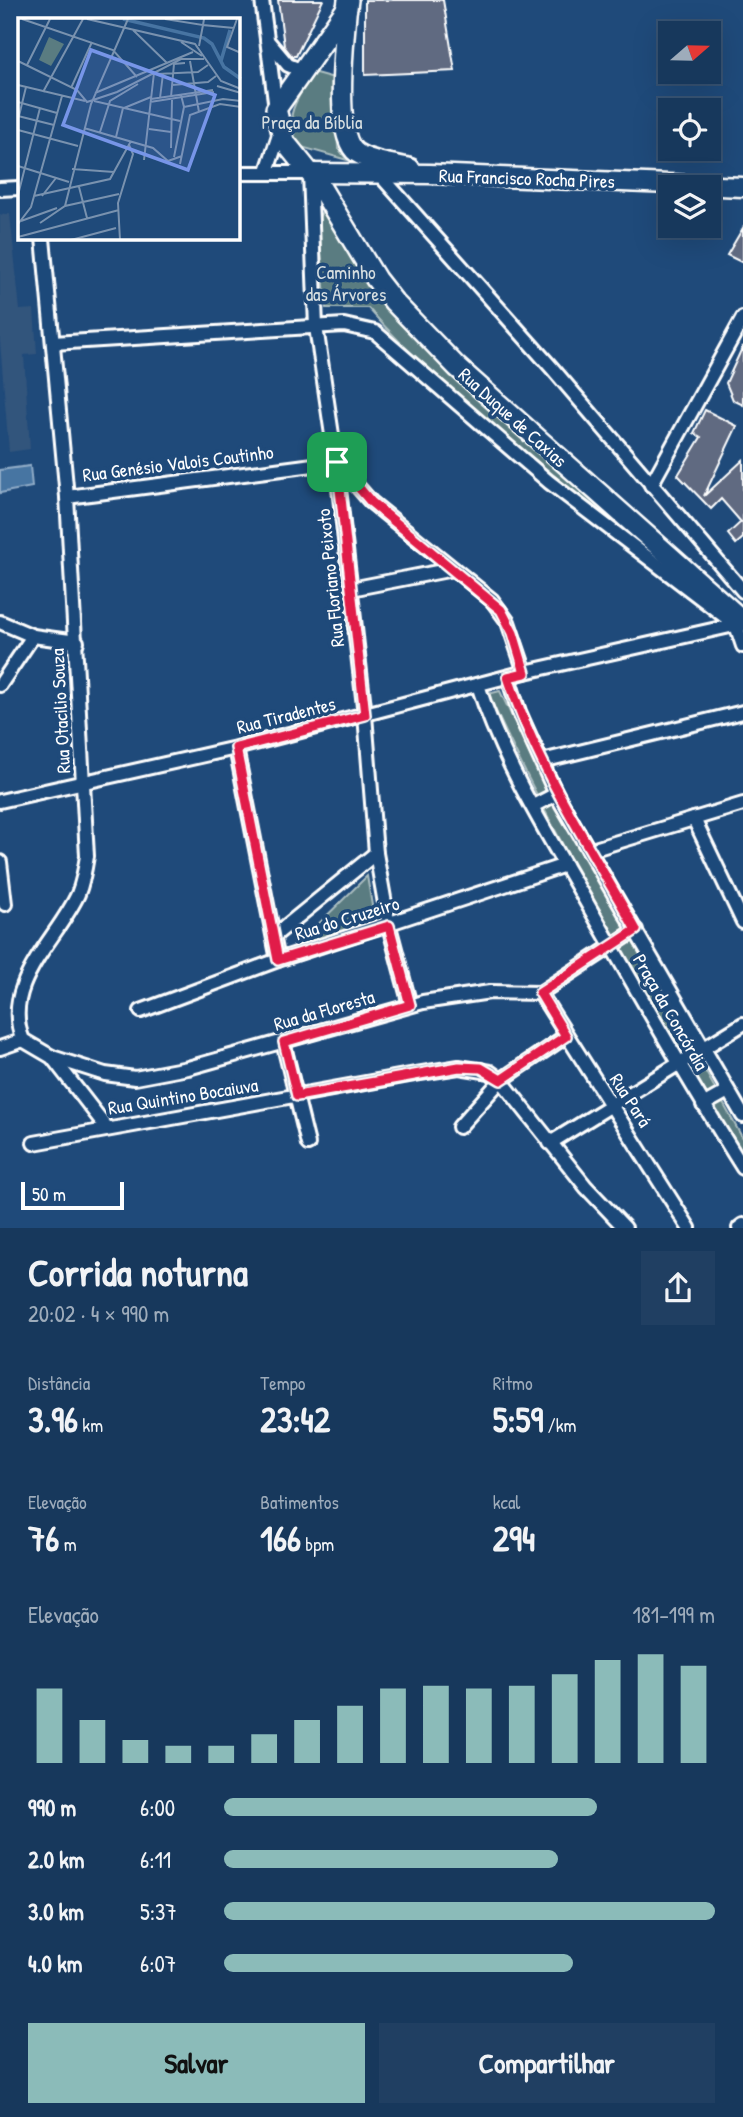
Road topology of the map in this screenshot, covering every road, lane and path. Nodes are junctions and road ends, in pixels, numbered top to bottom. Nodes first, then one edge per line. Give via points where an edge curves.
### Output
1 (261, 0) edge
2 (347, 4) edge
3 (266, 37) junction
4 (303, 71) junction
5 (276, 109) junction
6 (280, 132) junction
7 (267, 171) junction
8 (240, 173) edge
9 (430, 174) junction
10 (380, 175) junction
11 (314, 178) junction
12 (743, 187) edge
13 (18, 188) edge
14 (0, 189) edge
15 (43, 240) edge
16 (743, 318) edge
17 (316, 327) junction
18 (53, 342) junction
19 (337, 462) junction
20 (651, 485) junction
21 (67, 497) junction
22 (453, 569) junction
23 (351, 589) junction
24 (743, 592) edge
25 (0, 622) edge
26 (741, 623) edge
27 (33, 636) junction
28 (76, 642) junction
29 (743, 646) edge
30 (525, 673) junction
31 (508, 677) junction
32 (0, 685) edge
33 (478, 685) junction
34 (743, 712) edge
35 (365, 715) junction
36 (236, 748) junction
37 (542, 761) junction
38 (83, 782) junction
39 (556, 794) junction
40 (0, 800) edge
41 (743, 804) edge
42 (533, 806) junction
43 (694, 819) junction
44 (591, 850) junction
45 (376, 853) junction
46 (0, 862) edge
47 (565, 865) junction
48 (5, 904) dead end
49 (743, 922) edge
50 (389, 926) junction
51 (636, 930) junction
52 (274, 936) junction
53 (611, 946) junction
54 (278, 960) junction
55 (540, 993) junction
56 (410, 1005) junction
57 (141, 1011) dead end
58 (743, 1024) edge
59 (566, 1036) junction
60 (23, 1040) junction
61 (284, 1042) junction
62 (0, 1048) edge
63 (704, 1050) junction
64 (52, 1057) junction
65 (678, 1065) junction
66 (501, 1080) junction
67 (728, 1091) junction
68 (297, 1096) junction
69 (703, 1105) junction
70 (612, 1107) junction
71 (743, 1116) edge
72 (107, 1128) junction
73 (459, 1128) dead end
74 (34, 1143) dead end
75 (550, 1143) junction
76 (308, 1144) dead end
77 (743, 1168) edge
78 (743, 1225) edge
79 (625, 1228) edge
80 (689, 1228) edge
81 (739, 1228) edge

1 - 3 street
2 - 4 main road
2 - 9 street via 342,70 348,143 369,158
3 - 4 street via 288,65
3 - 5 street
4 - 5 main road
5 - 6 main road
6 - 7 street
6 - 11 main road, Rua Duque de Caxias
7 - 8 street, Rua Francisco Rocha Pires
7 - 11 street, Rua Francisco Rocha Pires
9 - 10 street, Rua Francisco Rocha Pires
9 - 12 street, Rua Francisco Rocha Pires
10 - 11 street, Rua Francisco Rocha Pires
10 - 20 street
11 - 17 street, Rua Floriano Peixoto
11 - 26 main road, Rua Duque de Caxias via 376,279 457,367
13 - 14 street
15 - 18 street, Rua Otacilio Souza
16 - 20 street
17 - 18 street, Rua Duque de Caxias
17 - 19 street, Rua Floriano Peixoto
17 - 26 street, Rua Duque de Caxias via 360,327 390,342 549,482
18 - 21 street, Rua Otacilio Souza
19 - 21 street, Rua Genésio Valois Coutinho
19 - 22 street via 371,502
19 - 23 street, Rua Floriano Peixoto
20 - 24 street
21 - 28 street, Rua Otacilio Souza
22 - 23 street
22 - 30 street via 501,610
23 - 35 street, Rua Floriano Peixoto
25 - 27 street
26 - 29 street
26 - 30 street, Rua Tiradentes
27 - 28 street
27 - 32 street
28 - 38 street, Rua Otacilio Souza
30 - 31 street, Rua Tiradentes
31 - 33 street, Rua Tiradentes
31 - 37 street, Praça da Concórdia
33 - 35 street, Rua Tiradentes
33 - 42 street, Praça da Concórdia via 497,738
34 - 37 street
35 - 36 street, Rua Tiradentes
35 - 45 street, Rua Floriano Peixoto
36 - 38 street, Rua Tiradentes
36 - 52 street
37 - 39 street, Praça da Concórdia
38 - 40 street, Rua Tiradentes
38 - 60 street, Rua Otacilio Souza via 88,834 84,876 78,894 21,987 16,1011
39 - 42 street
39 - 44 street, Praça da Concórdia
41 - 43 street
42 - 47 street, Praça da Concórdia
43 - 44 street
43 - 49 street
44 - 51 street, Praça da Concórdia
45 - 50 street, Rua Floriano Peixoto
45 - 52 street
46 - 48 street
47 - 50 street, Rua do Cruzeiro
47 - 53 street, Praça da Concórdia
50 - 54 street, Rua do Cruzeiro
50 - 56 street, Rua Floriano Peixoto
51 - 53 street
51 - 63 street, Praça da Concórdia
52 - 54 street
53 - 55 street
53 - 65 street, Praça da Concórdia
54 - 57 street, Rua do Cruzeiro
55 - 56 street, Rua da Floresta via 490,992
55 - 59 street, Rua Pará
56 - 61 street, Rua da Floresta
58 - 63 street
59 - 66 street
59 - 70 street, Rua Pará
60 - 62 street
60 - 64 street
61 - 64 street, Rua da Floresta via 135,1078
61 - 68 street
63 - 65 street
63 - 67 street, Praça da Concórdia
64 - 72 street
65 - 69 street, Praça da Concórdia
65 - 70 street
66 - 68 street, Rua Quintino Bocaiuva via 481,1068 459,1067
66 - 73 street
66 - 75 street
67 - 69 street
67 - 71 street, Praça da Concórdia
68 - 72 street, Rua Quintino Bocaiuva
68 - 76 street
69 - 77 street, Praça da Concórdia
70 - 75 street
70 - 80 street, Rua Pará
72 - 74 street, Rua Quintino Bocaiuva
75 - 79 street
78 - 81 street

